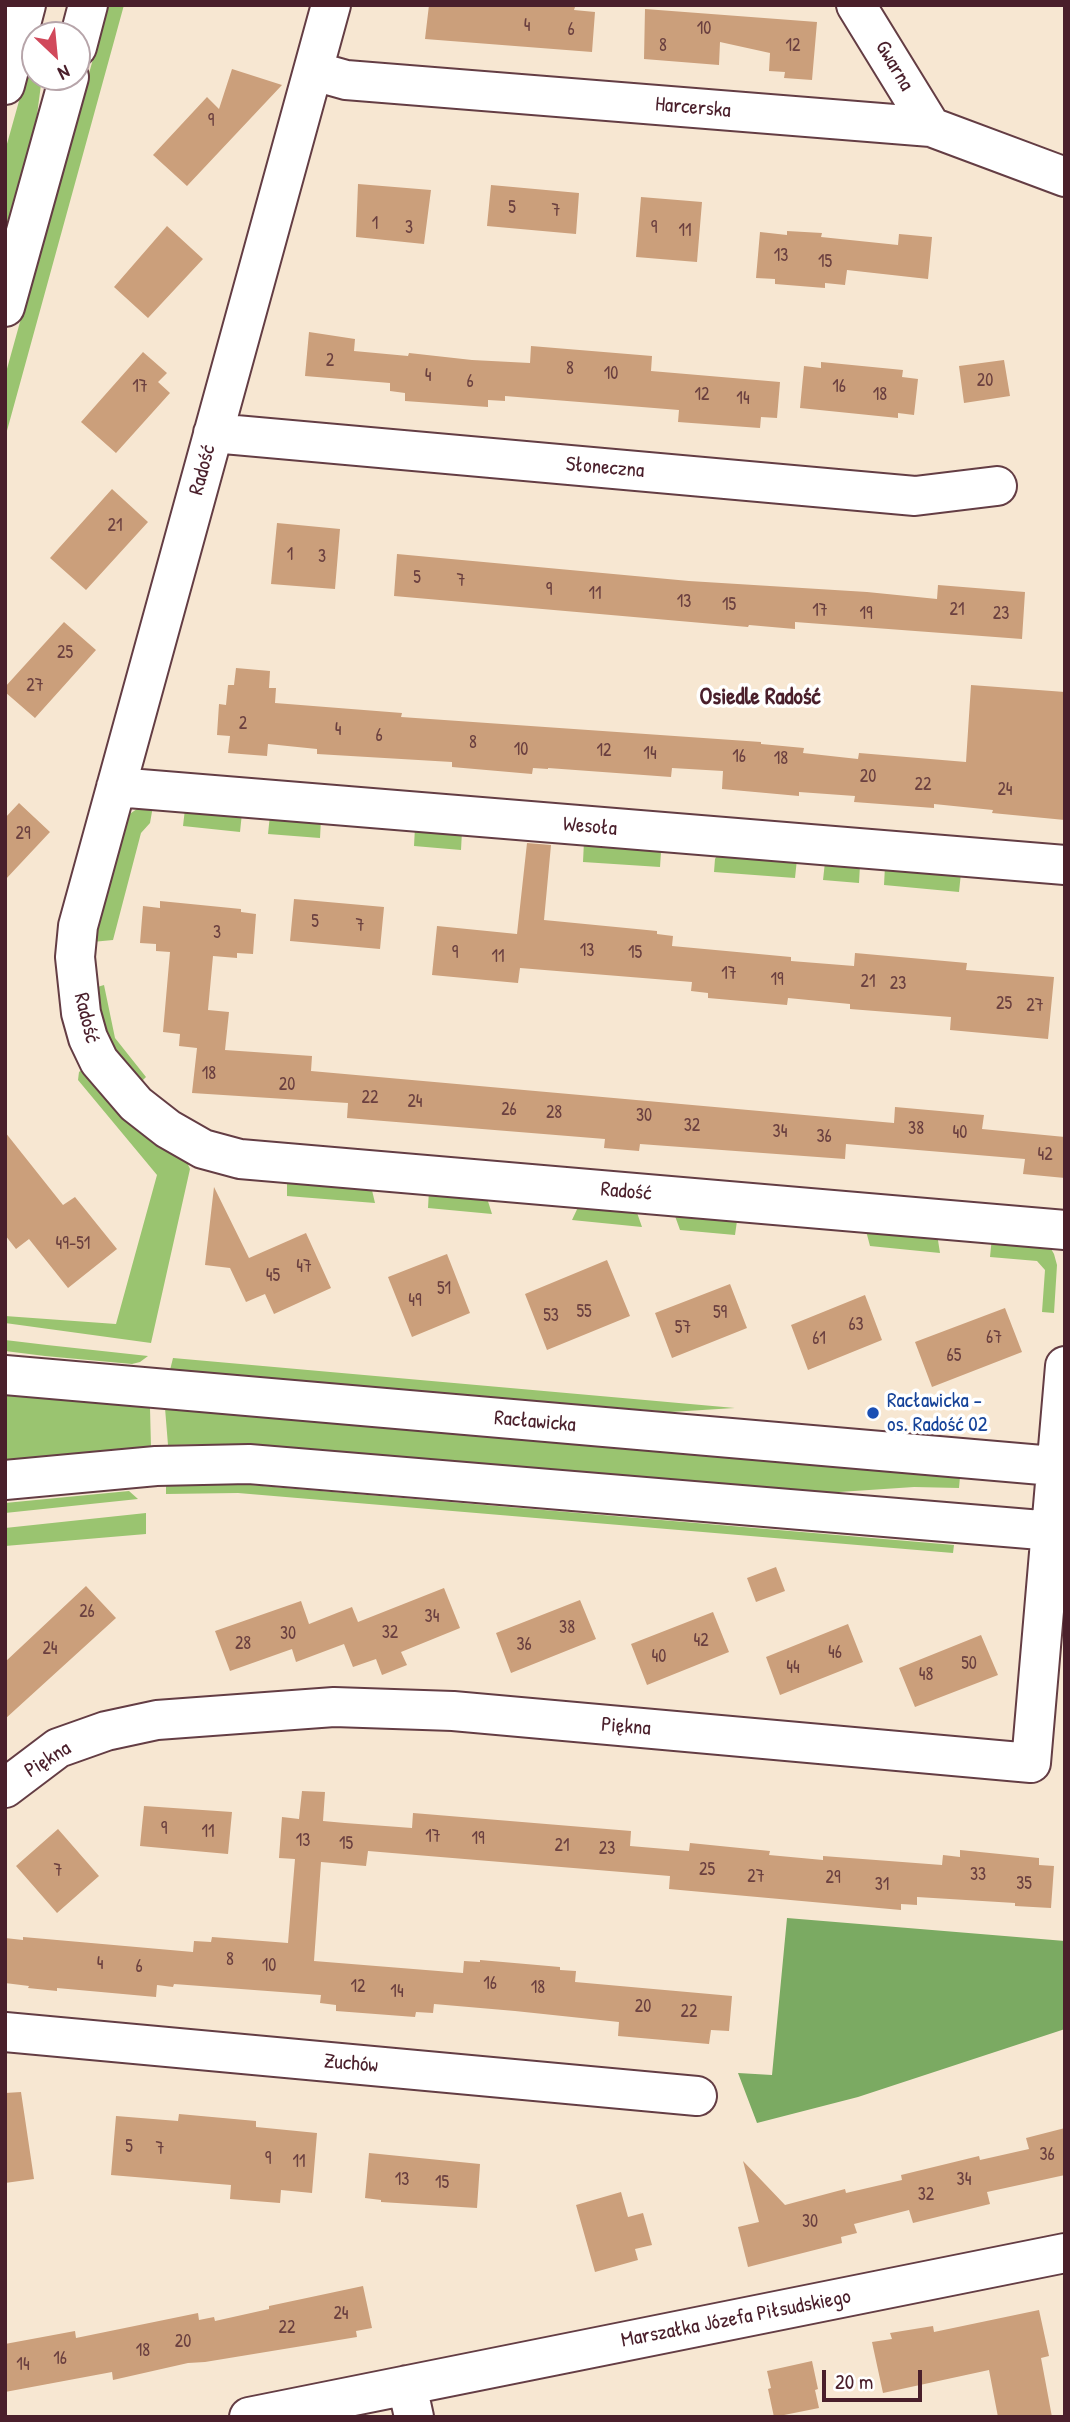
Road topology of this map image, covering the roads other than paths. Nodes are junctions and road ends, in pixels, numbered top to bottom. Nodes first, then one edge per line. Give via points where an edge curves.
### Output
1 (26, 5) edge
2 (331, 5) edge
3 (856, 5) edge
4 (313, 71) junction
5 (5, 85) edge
6 (65, 91) edge
7 (931, 128) junction
8 (1065, 177) edge
9 (5, 307) edge
10 (212, 433) junction
11 (997, 486) dead end
12 (116, 787) junction
13 (1065, 865) edge
14 (1065, 1230) edge
15 (1065, 1366) edge
16 (5, 1374) edge
17 (1061, 1467) edge
18 (5, 1480) edge
19 (1058, 1532) edge
20 (5, 1788) edge
21 (5, 2032) edge
22 (697, 2096) dead end
23 (1065, 2253) edge
24 (410, 2401) edge
25 (249, 2417) edge

1 - 5 street
2 - 4 street, Radość
3 - 7 street, Gwarna
4 - 7 street, Harcerska via 346,80
4 - 10 street, Radość
6 - 9 street
7 - 8 street, Harcerska
10 - 11 street, Słoneczna via 915,496
10 - 12 street, Radość
12 - 13 street, Wesoła
12 - 14 street, Radość via 78,926 75,957 80,1013 92,1049 114,1080 147,1114 191,1143 253,1161
15 - 17 street
16 - 17 street, Racławicka
17 - 19 street
18 - 19 street via 156,1466 249,1464
19 - 20 street, Piękna via 1031,1763 453,1711 334,1707 157,1720 106,1731 58,1748
21 - 22 street, Zuchów
23 - 24 street, Marszałka Józefa Piłsudskiego
24 - 25 street, Marszałka Józefa Piłsudskiego

